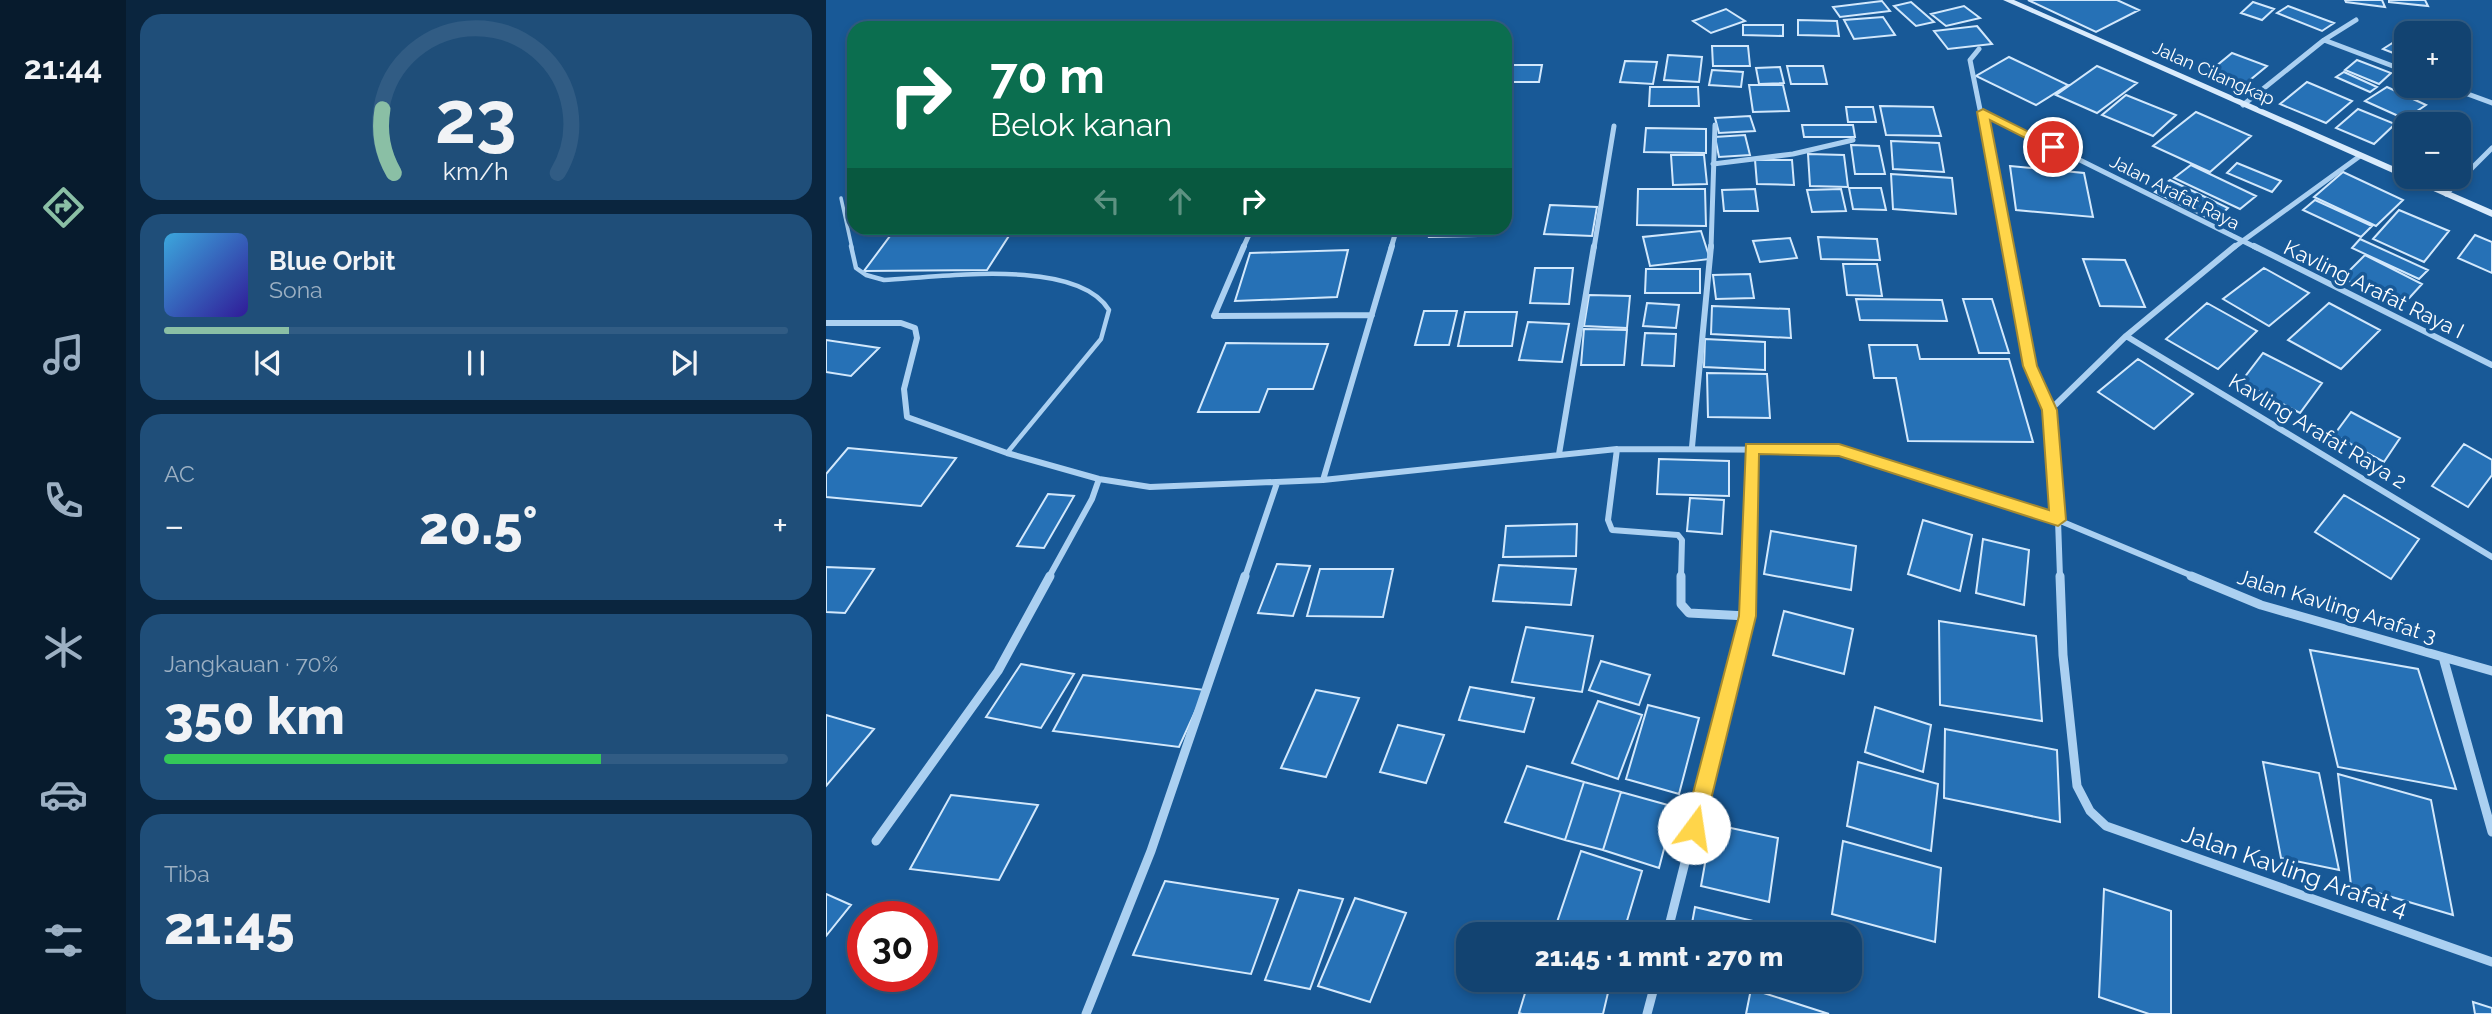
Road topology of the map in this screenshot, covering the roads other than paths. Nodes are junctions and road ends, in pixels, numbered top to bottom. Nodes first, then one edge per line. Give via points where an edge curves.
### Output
1 (2007, 0) edge
2 (2356, 20) dead end
3 (2324, 40) junction
4 (1979, 50) dead end
5 (2394, 66) edge
6 (2471, 95) edge
7 (2492, 103) edge
8 (2243, 105) junction
9 (1983, 112) junction
10 (1614, 125) dead end
11 (1715, 125) dead end
12 (1853, 140) dead end
13 (2492, 148) edge
14 (2360, 156) junction
15 (1713, 164) junction
16 (2394, 170) edge
17 (2435, 189) edge
18 (2446, 194) junction
19 (841, 198) dead end
20 (2492, 214) edge
21 (847, 226) edge
22 (849, 235) edge
23 (1249, 235) edge
24 (1395, 235) edge
25 (2242, 241) junction
26 (1372, 315) junction
27 (826, 323) edge
28 (2126, 336) junction
29 (2492, 365) edge
30 (2050, 410) junction
31 (1692, 447) junction
32 (1752, 448) junction
33 (1618, 449) junction
34 (1007, 453) junction
35 (1559, 454) junction
36 (1099, 479) junction
37 (1323, 480) junction
38 (1277, 483) junction
39 (2058, 520) junction
40 (2492, 556) edge
41 (1747, 616) junction
42 (2443, 657) junction
43 (2492, 671) edge
44 (2492, 832) edge
45 (876, 841) dead end
46 (1670, 922) edge
47 (2492, 962) edge
48 (1653, 992) edge
49 (1086, 1014) edge
50 (1647, 1014) edge

1 - 8 street, Jalan Cilangkap
2 - 3 street
3 - 5 street
3 - 8 street
4 - 9 street via 1970,60
6 - 7 street
8 - 14 street, Jalan Cilangkap
9 - 25 street, Jalan Arafat Raya
9 - 30 street via 2030,366
10 - 35 street
11 - 15 street
12 - 15 street via 1793,154
13 - 18 street
14 - 16 street, Jalan Cilangkap
14 - 25 street
15 - 31 street via 1710,276
17 - 18 street, Jalan Cilangkap
18 - 20 street, Jalan Cilangkap
19 - 21 lane
22 - 34 lane via 856,268 884,280 1024,275 1066,281 1100,296 1109,310 1101,339
23 - 26 street via 1214,316
24 - 26 street
25 - 28 street
25 - 29 street, Kavling Arafat Raya I
26 - 37 street
27 - 34 street, Jalan Kavling Arafat 3 via 901,323 915,328 904,389 907,417
28 - 30 street
28 - 40 street, Kavling Arafat Raya 2
30 - 39 street
31 - 32 street, Jalan Kavling Arafat 3
31 - 33 street, Jalan Kavling Arafat 3
32 - 39 street, Jalan Kavling Arafat 3 via 1839,450
32 - 41 street
33 - 35 street, Jalan Kavling Arafat 3
33 - 41 street via 1608,520 1612,530 1678,535 1682,540 1684,610
34 - 36 street, Jalan Kavling Arafat 3
35 - 37 street, Jalan Kavling Arafat 3
36 - 38 street, Jalan Kavling Arafat 3 via 1150,487
36 - 45 street via 998,671
37 - 38 street, Jalan Kavling Arafat 3
38 - 49 street via 1151,851
39 - 42 street, Jalan Kavling Arafat 3 via 2261,605
39 - 47 street, Jalan Kavling Arafat 4 via 2063,655 2077,786 2090,811 2106,826
41 - 46 street
42 - 43 street, Jalan Kavling Arafat 3
42 - 44 street
48 - 50 street

